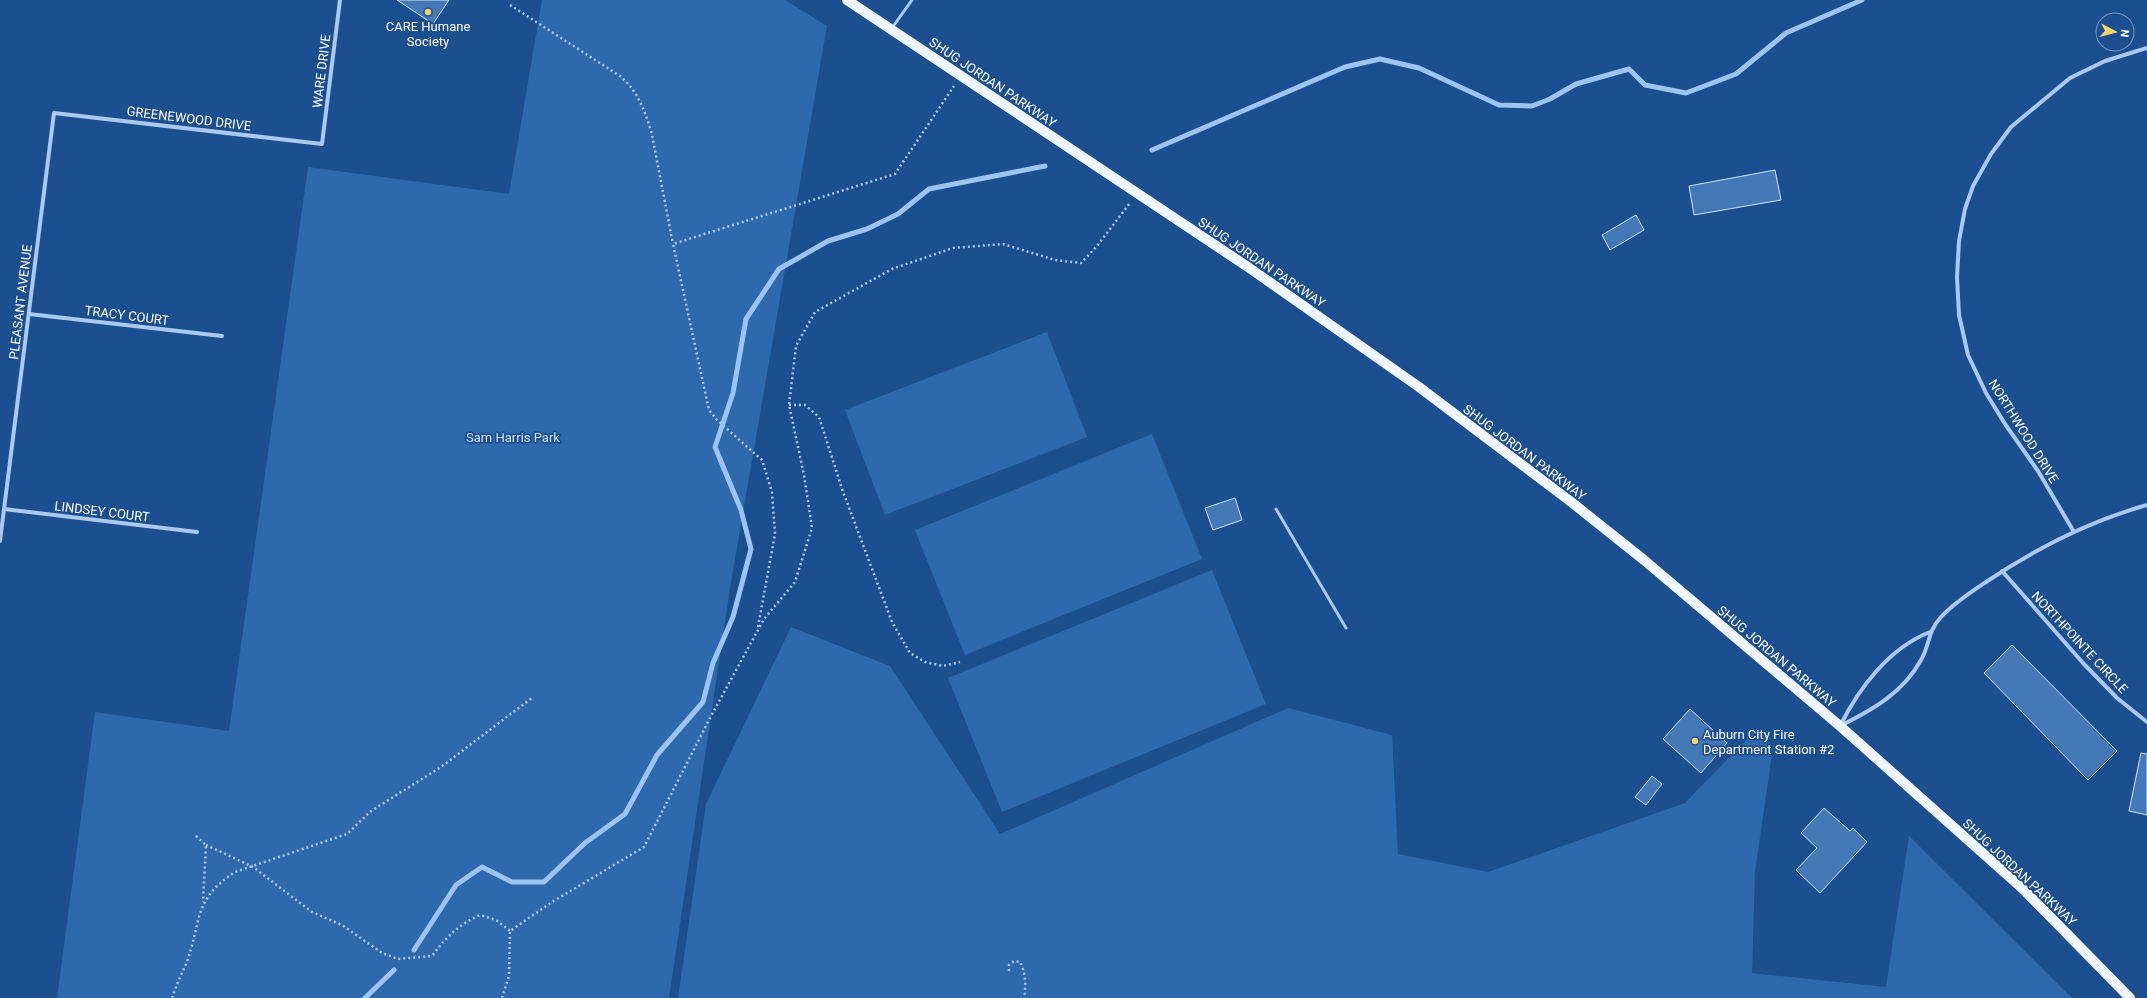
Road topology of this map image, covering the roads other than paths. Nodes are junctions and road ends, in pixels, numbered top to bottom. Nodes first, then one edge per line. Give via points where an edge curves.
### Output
1 (340, 0) edge
2 (846, 0) edge
3 (912, 0) edge
4 (891, 29) junction
5 (2147, 48) edge
6 (54, 112) joint
7 (322, 144) joint
8 (29, 314) junction
9 (222, 336) dead end
10 (2147, 505) edge
11 (4, 509) junction
12 (1276, 509) dead end
13 (197, 532) dead end
14 (2074, 532) junction
15 (0, 541) edge
16 (2002, 571) junction
17 (1346, 628) dead end
18 (1930, 632) junction
19 (2147, 722) edge
20 (1840, 726) junction
21 (2130, 998) edge

1 - 7 street, WARE DRIVE
2 - 4 main road, SHUG JORDAN PARKWAY
3 - 4 lane
4 - 20 main road, SHUG JORDAN PARKWAY via 1248,267 1419,387 1644,560
5 - 14 street, NORTHWOOD DRIVE via 2106,61 2070,78 2012,127 1991,154 1973,186 1965,209 1959,241 1959,315 1968,355 1986,393 2038,471
6 - 7 street, GREENEWOOD DRIVE
6 - 8 street, PLEASANT AVENUE
8 - 9 street, TRACY COURT
8 - 11 street, PLEASANT AVENUE
10 - 14 street
11 - 13 street, LINDSEY COURT
11 - 15 street, PLEASANT AVENUE
12 - 17 lane
14 - 16 street
16 - 18 street via 1963,598 1941,617
16 - 19 street, NORTHPOINTE CIRCLE via 2083,663 2117,698
18 - 20 street via 1906,643 1862,687
18 - 20 street via 1921,660 1890,698
20 - 21 main road, SHUG JORDAN PARKWAY via 2022,888

